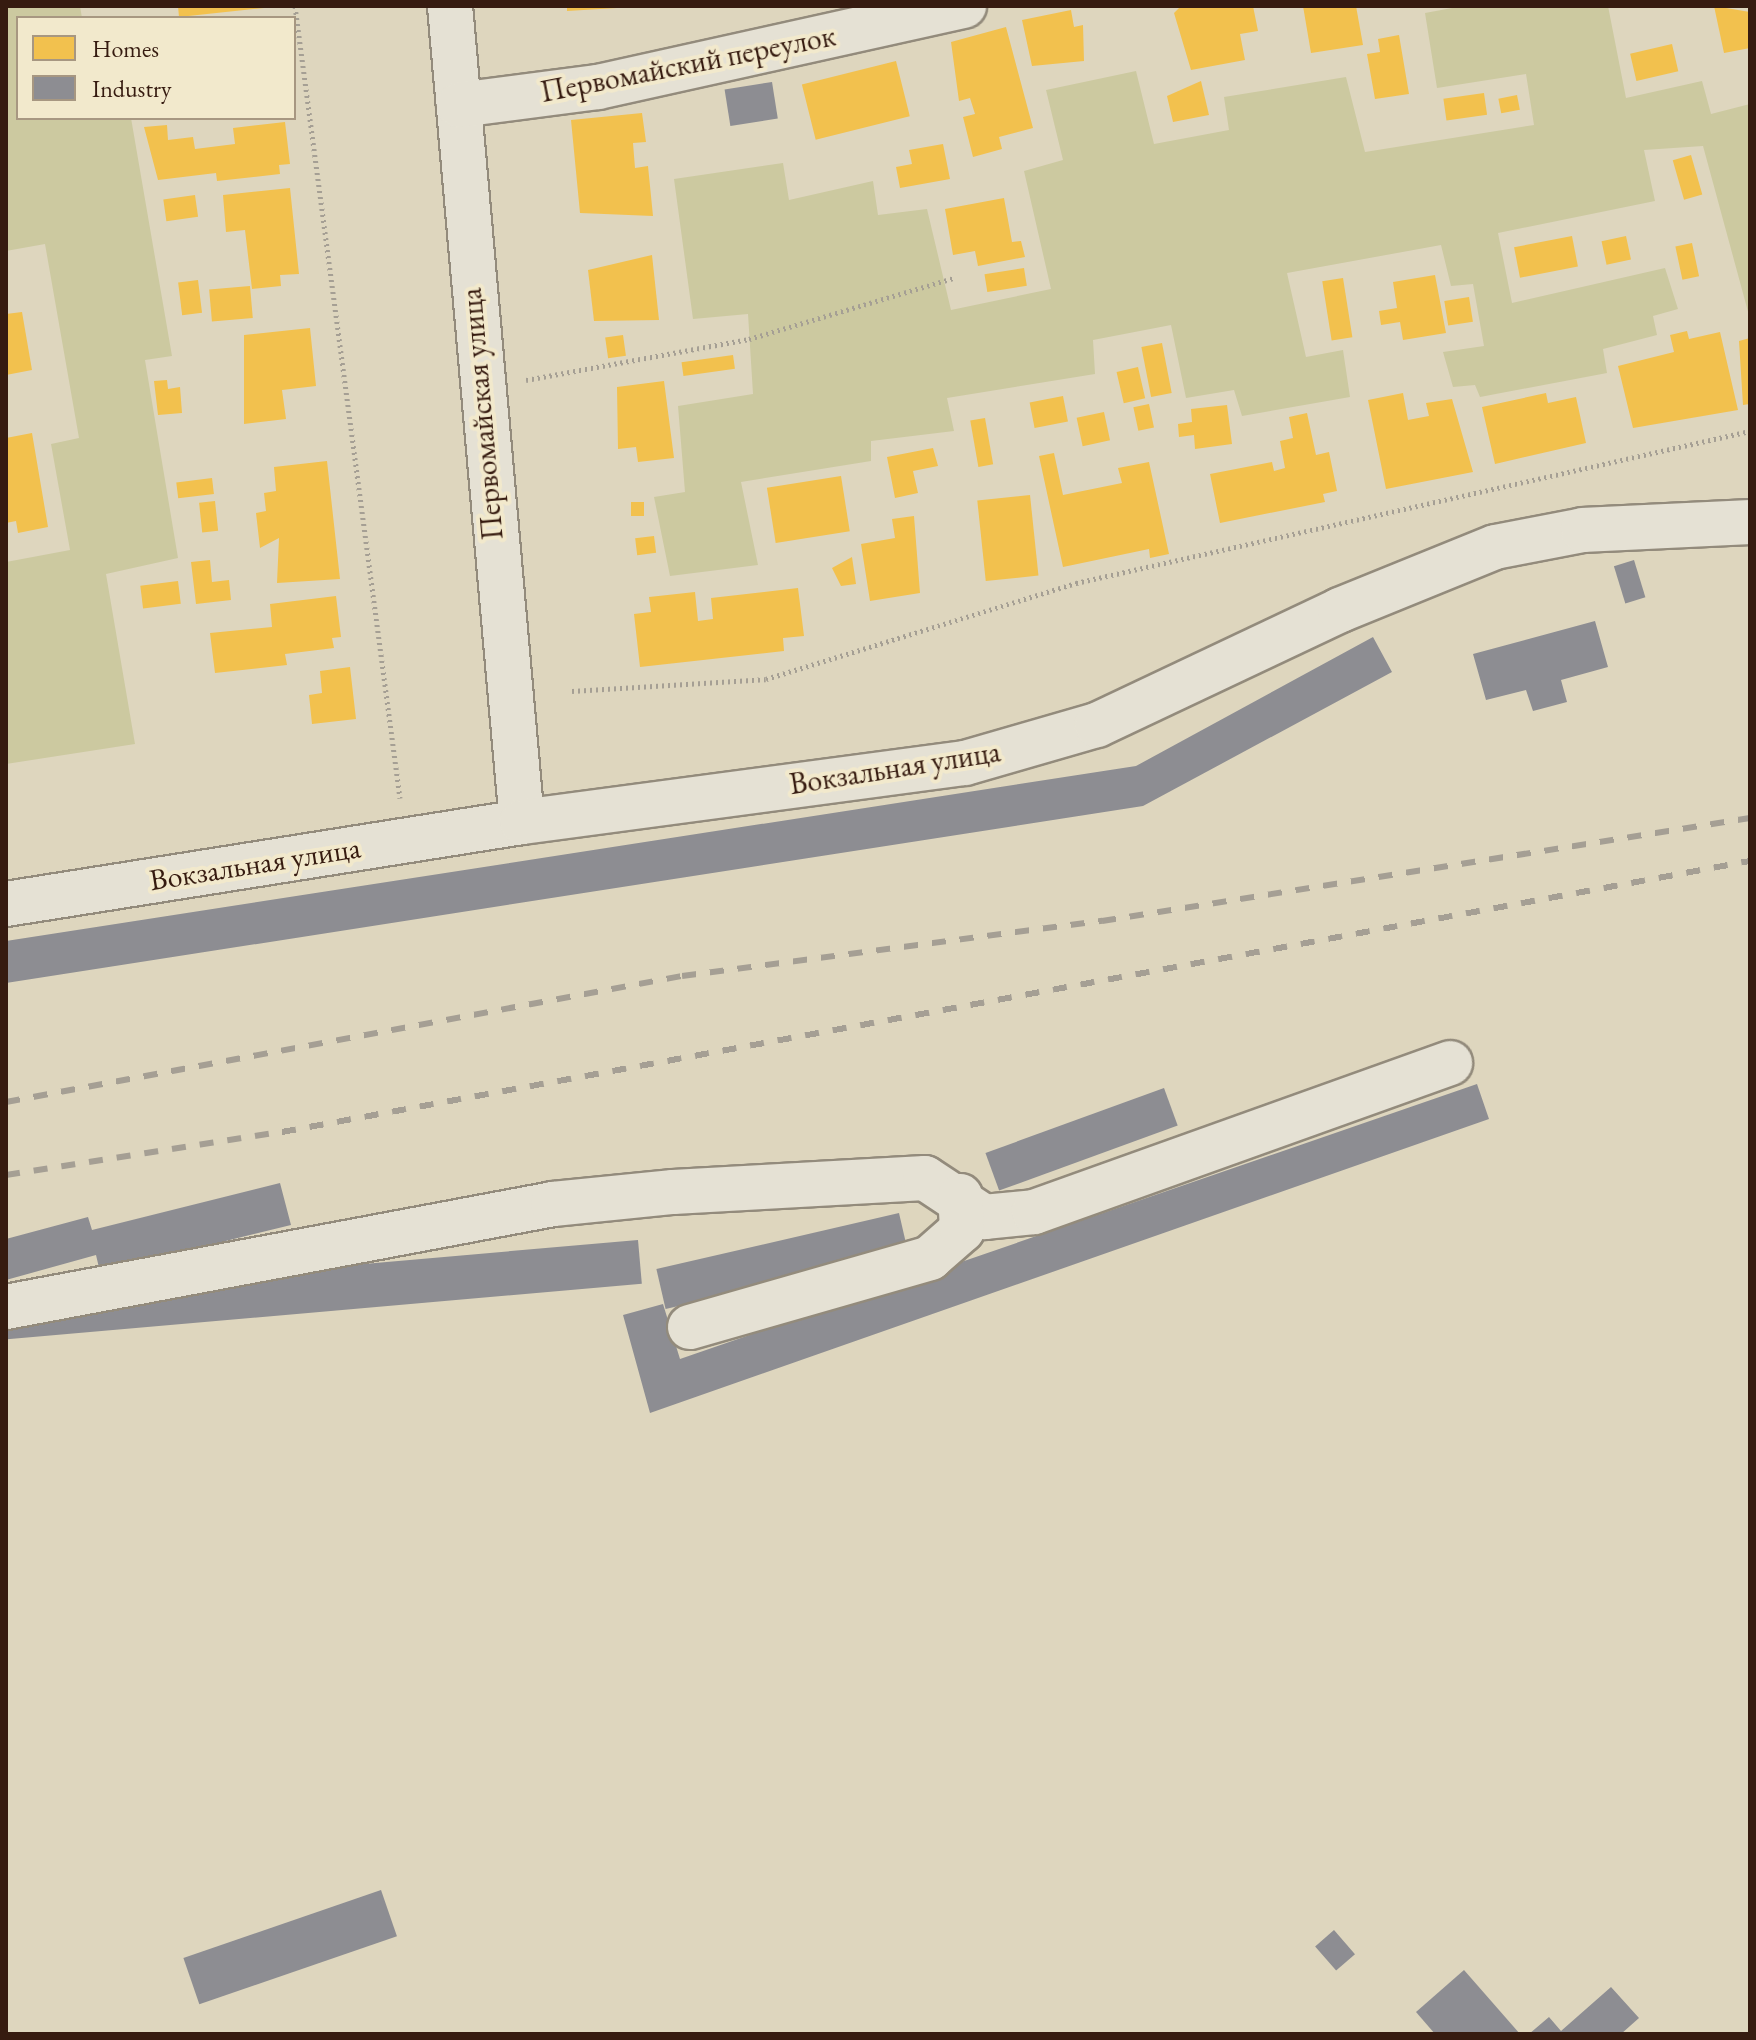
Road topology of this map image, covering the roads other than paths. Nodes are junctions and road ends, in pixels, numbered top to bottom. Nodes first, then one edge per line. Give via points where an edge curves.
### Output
1 (450, 6) edge
2 (964, 6) edge
3 (459, 105) junction
4 (1750, 522) edge
5 (522, 822) junction
6 (6, 904) edge
7 (1450, 1063) dead end
8 (960, 1196) junction
9 (6, 1307) edge
10 (690, 1327) dead end

1 - 3 street, Первомайская улица
2 - 3 street, Первомайский переулок via 598,87
3 - 5 street, Первомайская улица via 478,386
4 - 5 street, Вокзальная улица via 1583,530 1495,547 1340,610 1097,725 965,763
5 - 6 street, Вокзальная улица
7 - 8 street via 1034,1212 984,1217
8 - 9 street via 925,1178 553,1204
8 - 10 street via 962,1230 930,1258

